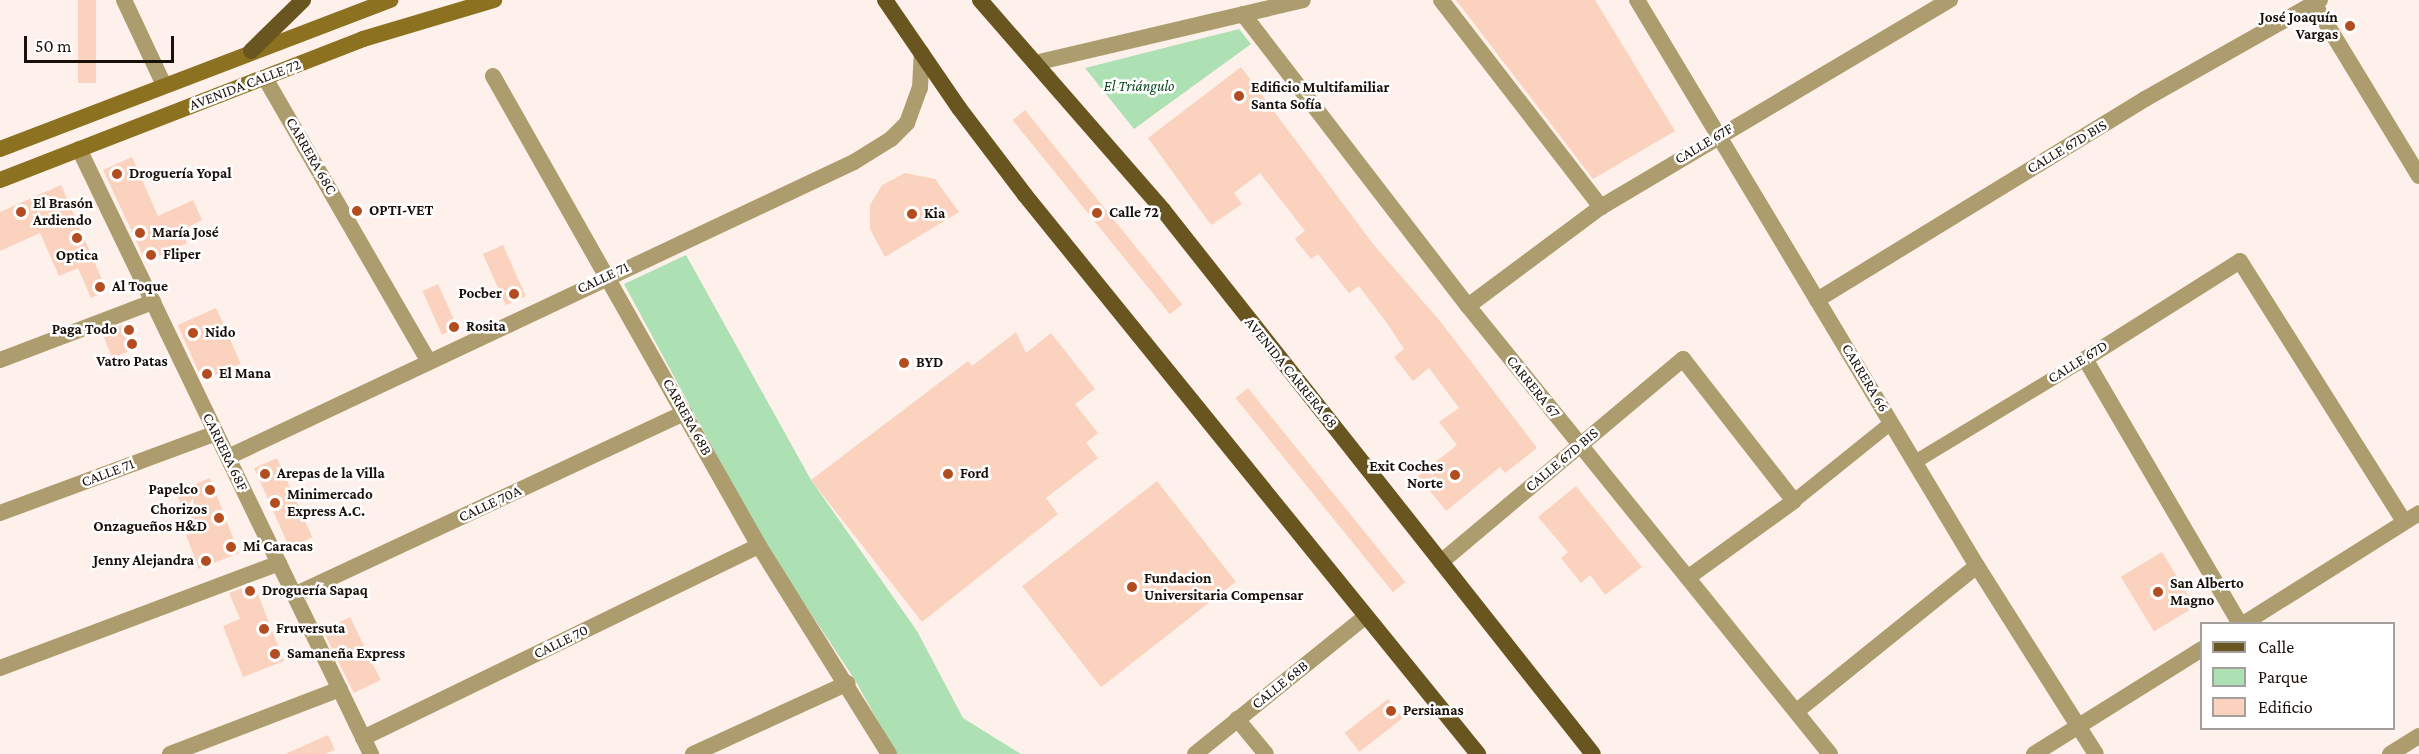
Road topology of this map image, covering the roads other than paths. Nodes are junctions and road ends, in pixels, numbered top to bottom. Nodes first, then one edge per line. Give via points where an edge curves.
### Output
1 (124, 0) edge
2 (303, 0) edge
3 (391, 0) edge
4 (494, 0) edge
5 (885, 0) edge
6 (980, 0) edge
7 (1303, 0) edge
8 (1441, 0) edge
9 (1637, 0) edge
10 (1950, 0) edge
11 (2316, 1) edge
12 (1243, 14) junction
13 (251, 51) junction
14 (922, 53) junction
15 (1035, 63) junction
16 (493, 76) dead end
17 (265, 78) junction
18 (164, 85) junction
19 (1718, 135) junction
20 (0, 149) edge
21 (79, 149) junction
22 (2419, 176) edge
23 (0, 180) edge
24 (1601, 207) junction
25 (606, 277) junction
26 (1817, 300) junction
27 (153, 302) junction
28 (1468, 306) junction
29 (2085, 359) junction
30 (0, 360) edge
31 (428, 360) junction
32 (685, 413) junction
33 (1891, 423) junction
34 (216, 433) junction
35 (1580, 445) junction
36 (228, 457) junction
37 (1915, 462) junction
38 (1794, 501) junction
39 (0, 513) edge
40 (2419, 513) edge
41 (2404, 521) junction
42 (759, 546) junction
43 (1441, 562) junction
44 (279, 563) junction
45 (1977, 566) junction
46 (1690, 576) junction
47 (294, 595) junction
48 (1365, 617) junction
49 (2240, 622) edge
50 (2244, 622) edge
51 (2200, 650) edge
52 (0, 668) edge
53 (848, 684) junction
54 (340, 689) junction
55 (1797, 711) junction
56 (1237, 719) junction
57 (2078, 724) junction
58 (2419, 736) edge
59 (363, 738) junction
60 (170, 754) edge
61 (371, 754) edge
62 (693, 754) edge
63 (889, 754) edge
64 (1196, 754) edge
65 (1266, 754) edge
66 (1478, 754) edge
67 (1593, 754) edge
68 (1830, 754) edge
69 (2034, 754) edge
70 (2096, 754) edge
71 (2390, 754) edge

1 - 18 street
2 - 13 main road
3 - 13 main road, AVENIDA CALLE 72
4 - 17 main road, AVENIDA CALLE 72 via 412,22
5 - 14 main road
6 - 15 main road, AVENIDA CARRERA 68
7 - 12 street
8 - 24 street
9 - 19 street, CARRERA 66
10 - 19 street, CALLE 67F
11 - 22 street
11 - 26 street, CALLE 67D BIS via 2145,99
12 - 15 street
12 - 28 street, CARRERA 67
13 - 18 main road, AVENIDA CALLE 72
14 - 25 street, CALLE 71 via 917,103 907,123 891,140 854,162
14 - 48 main road via 1026,195
15 - 43 main road, AVENIDA CARRERA 68 via 1163,210
16 - 25 street, CARRERA 68B
17 - 21 main road, AVENIDA CALLE 72
17 - 31 street, CARRERA 68C
18 - 20 main road, AVENIDA CALLE 72
19 - 24 street, CALLE 67F
19 - 26 street, CARRERA 66
21 - 23 main road, AVENIDA CALLE 72
21 - 27 street, CARRERA 68F
24 - 28 street, CALLE 67F
25 - 31 street, CALLE 71
25 - 32 street, CARRERA 68B
26 - 33 street, CARRERA 66
27 - 30 street
27 - 34 street, CARRERA 68F
28 - 35 street, CARRERA 67
29 - 37 street, CALLE 67D
29 - 41 street, CALLE 67D via 2240,261
29 - 49 street
31 - 36 street, CALLE 71
32 - 42 street, CARRERA 68B
32 - 47 street, CALLE 70A
33 - 37 street, CARRERA 66
33 - 38 street
34 - 36 street, CARRERA 68F
34 - 39 street, CALLE 71
35 - 38 street, CALLE 67D BIS via 1683,359
35 - 43 street, CALLE 67D BIS
35 - 46 street, CARRERA 67
36 - 44 street, CARRERA 68F
37 - 45 street, CARRERA 66
38 - 46 street
40 - 41 street
41 - 50 street
42 - 53 street, CARRERA 68B
42 - 59 street, CALLE 70
43 - 67 main road, AVENIDA CARRERA 68
44 - 47 street, CARRERA 68F
44 - 52 street
45 - 55 street
45 - 57 street, CARRERA 66
46 - 55 street, CARRERA 67
47 - 54 street, CARRERA 68F
48 - 56 street, CALLE 68B
48 - 66 main road
51 - 57 street
53 - 62 street
53 - 63 street, CARRERA 68B
54 - 59 street, CARRERA 68F
54 - 60 street
55 - 68 street, CARRERA 67
56 - 64 street, CALLE 68B
56 - 65 street
57 - 69 street
57 - 70 street, CARRERA 66
58 - 71 street
59 - 61 street, CARRERA 68F

